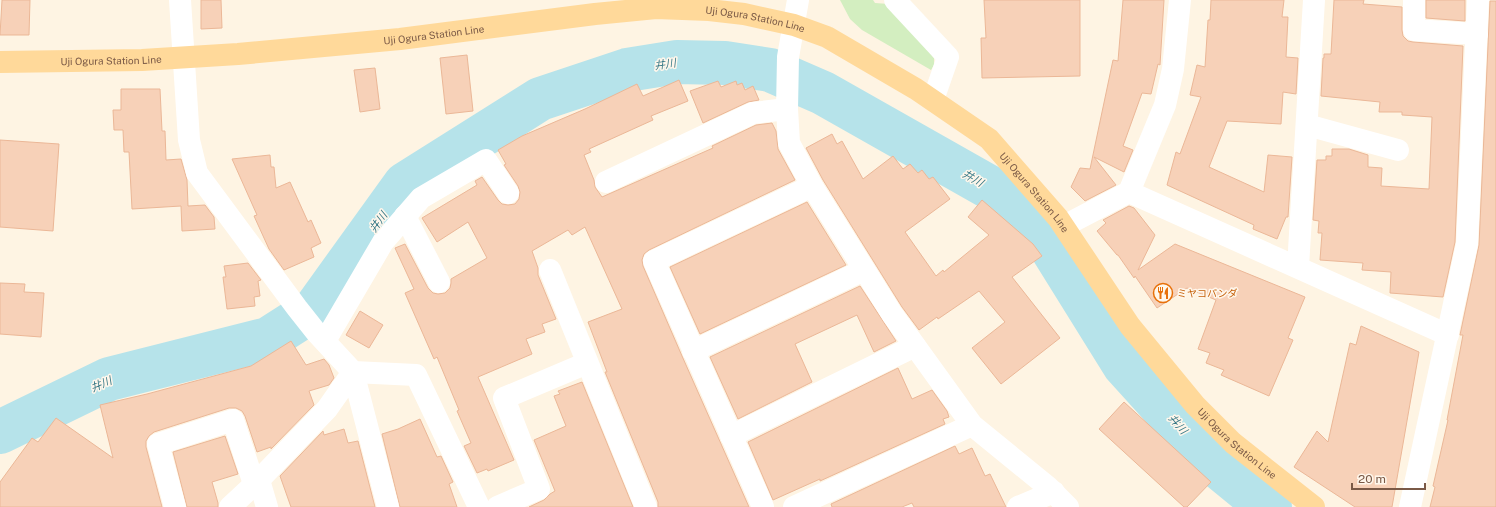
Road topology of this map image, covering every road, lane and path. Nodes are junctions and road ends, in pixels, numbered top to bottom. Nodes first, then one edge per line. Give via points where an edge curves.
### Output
1 (180, 0) edge
2 (798, 0) edge
3 (895, 0) edge
4 (1180, 0) edge
5 (1314, 0) edge
6 (1414, 0) edge
7 (1478, 0) edge
8 (794, 25) junction
9 (1477, 34) junction
10 (183, 58) junction
11 (0, 62) edge
12 (933, 100) junction
13 (787, 102) junction
14 (1307, 125) junction
15 (1398, 150) dead end
16 (606, 182) dead end
17 (812, 186) junction
18 (1129, 192) junction
19 (508, 194) dead end
20 (405, 216) junction
21 (1064, 226) junction
22 (1298, 267) junction
23 (550, 270) dead end
24 (864, 270) junction
25 (439, 282) dead end
26 (1448, 335) junction
27 (320, 337) junction
28 (915, 346) junction
29 (693, 351) junction
30 (587, 363) junction
31 (353, 372) junction
32 (972, 425) junction
33 (731, 436) junction
34 (246, 494) edge
35 (1061, 499) edge
36 (175, 507) edge
37 (267, 507) edge
38 (388, 507) edge
39 (480, 507) edge
40 (497, 507) edge
41 (646, 507) edge
42 (763, 507) edge
43 (794, 507) edge
44 (1018, 507) edge
45 (1314, 507) edge
46 (1410, 507) edge

1 - 10 street
2 - 8 street
3 - 12 street via 948,57
4 - 18 street via 1173,69 1165,105
5 - 14 street
6 - 9 street via 1414,30
7 - 9 street
8 - 10 main road, Uji Ogura Station Line via 716,10 656,8 400,39
8 - 12 main road, Uji Ogura Station Line via 827,37
8 - 13 street via 788,56
9 - 26 street via 1468,244
10 - 11 main road, Uji Ogura Station Line
10 - 27 street via 189,140 197,173
12 - 21 main road, Uji Ogura Station Line via 989,139
13 - 16 street via 753,113
13 - 17 street via 789,143
14 - 15 street
14 - 22 street
17 - 24 street
17 - 29 street via 654,261
18 - 21 street
18 - 22 street
19 - 20 street via 486,160 421,198
20 - 25 street
20 - 27 street via 383,242
21 - 45 main road, Uji Ogura Station Line via 1130,326 1195,405 1233,443
22 - 26 street
23 - 30 street
24 - 28 street
24 - 29 street
26 - 46 street
27 - 31 street
28 - 32 street
28 - 33 street
29 - 33 street
30 - 40 street via 504,398 539,488
30 - 41 street
31 - 34 street via 327,409
31 - 38 street
31 - 39 street via 416,375
32 - 35 street
32 - 43 street
33 - 42 street
34 - 36 street via 233,420 158,444
34 - 37 street
35 - 44 street

